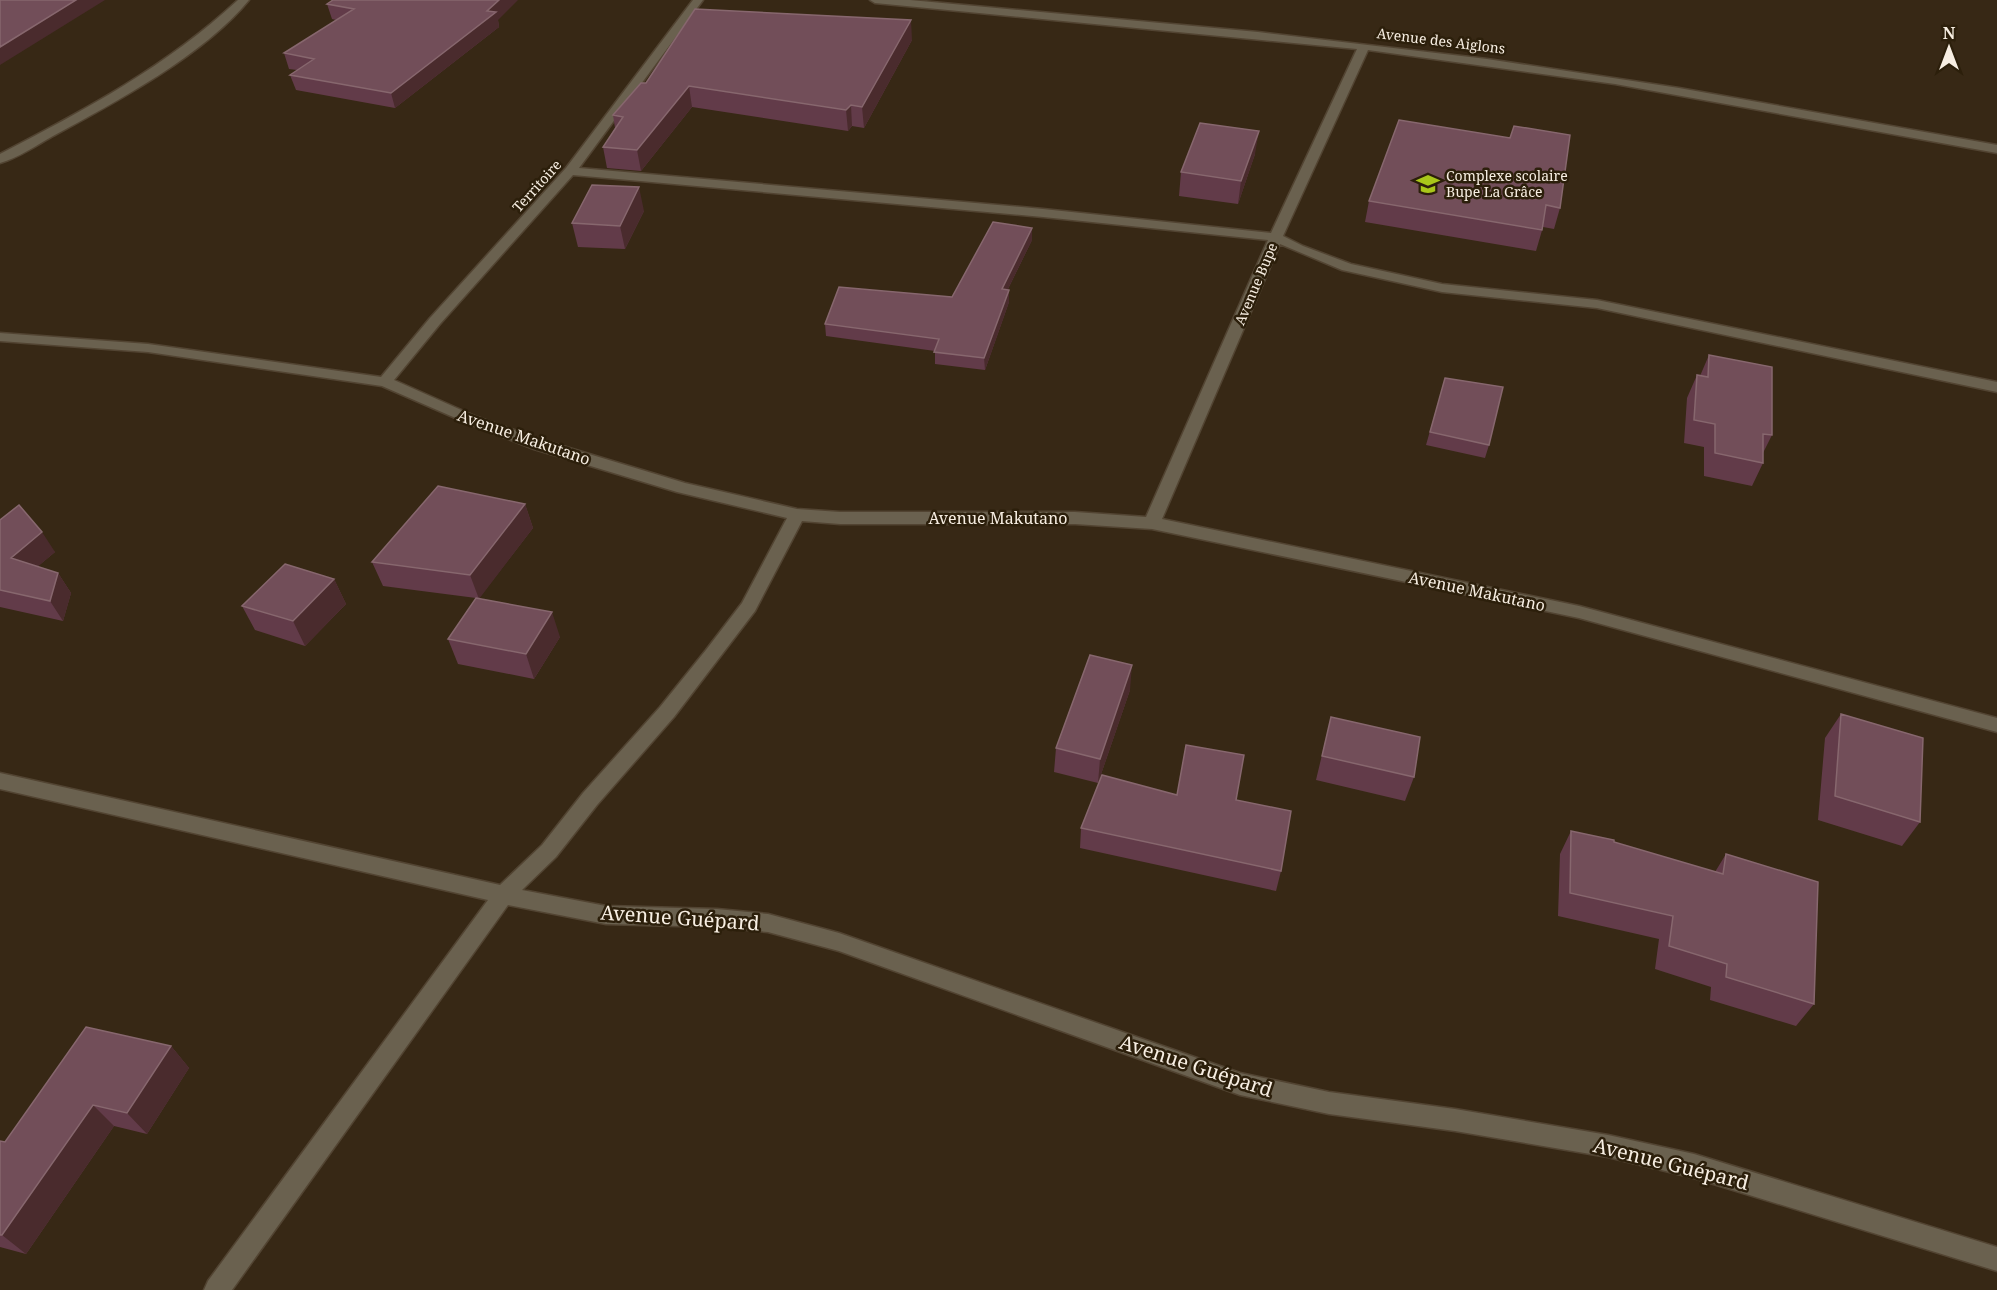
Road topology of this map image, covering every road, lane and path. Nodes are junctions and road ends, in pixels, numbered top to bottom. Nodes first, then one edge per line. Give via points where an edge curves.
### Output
1 (244, 0) edge
2 (698, 0) edge
3 (875, 0) edge
4 (1364, 46) junction
5 (1997, 149) edge
6 (0, 159) edge
7 (570, 171) junction
8 (1276, 237) junction
9 (0, 337) edge
10 (385, 382) junction
11 (1997, 387) edge
12 (797, 515) junction
13 (1152, 523) junction
14 (1997, 725) edge
15 (0, 781) edge
16 (503, 896) junction
17 (1997, 1259) edge
18 (217, 1290) edge

1 - 6 street via 196,45 150,77
2 - 7 street, Territoire
3 - 4 street, Avenue des Aiglons
4 - 5 street, Avenue des Aiglons via 1649,86
4 - 8 street, Avenue Bupe
7 - 8 street
7 - 10 street, Territoire
8 - 11 street via 1347,267 1442,288 1597,304
8 - 13 street, Avenue Bupe
9 - 10 street, Avenue Makutano via 148,348
10 - 12 street, Avenue Makutano via 540,446 683,488
12 - 13 street, Avenue Makutano via 1075,518
12 - 16 street via 749,607 712,656 549,851
13 - 14 street, Avenue Makutano via 1579,612
15 - 16 street, Avenue Guépard
16 - 17 street, Avenue Guépard via 606,915 768,923 839,942 1240,1084 1329,1103 1455,1120 1629,1151 1694,1166
16 - 18 street

